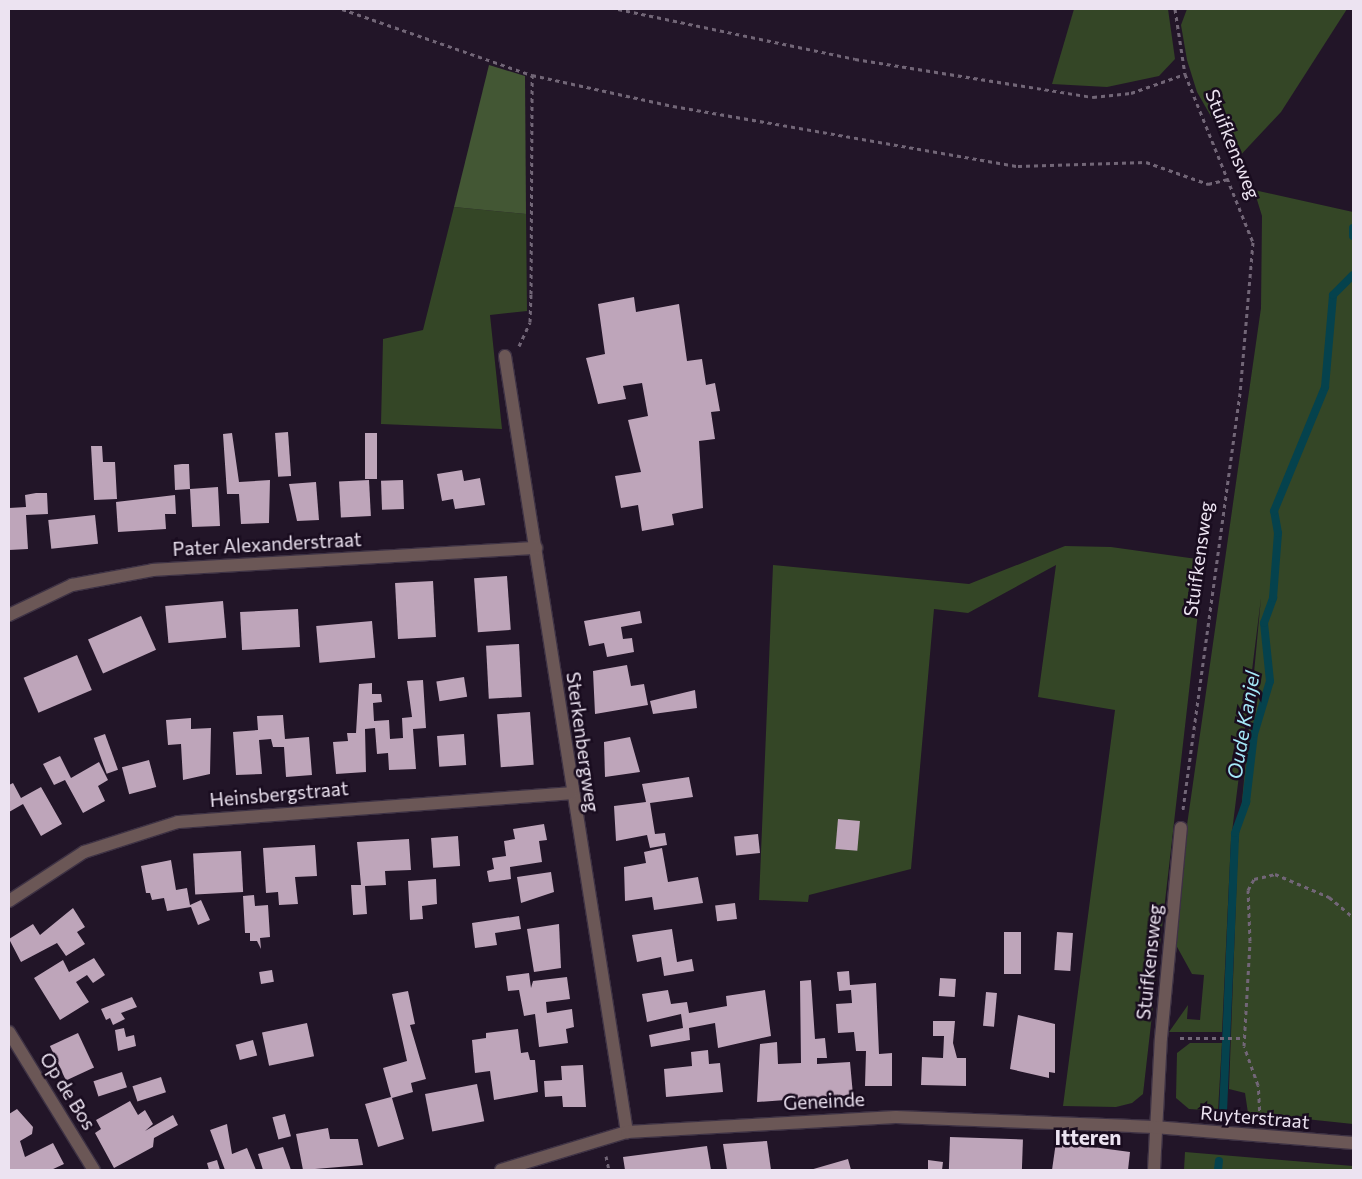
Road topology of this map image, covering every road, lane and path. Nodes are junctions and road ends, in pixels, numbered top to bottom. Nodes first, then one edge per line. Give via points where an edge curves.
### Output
1 (342, 9) edge
2 (618, 9) edge
3 (1175, 9) edge
4 (1185, 74) junction
5 (532, 75) junction
6 (1228, 178) junction
7 (505, 356) joint
8 (536, 548) junction
9 (9, 615) edge
10 (571, 793) junction
11 (1181, 828) joint
12 (9, 901) edge
13 (1353, 917) edge
14 (9, 1032) edge
15 (1161, 1038) junction
16 (1244, 1038) junction
17 (1154, 1127) junction
18 (627, 1132) junction
19 (1259, 1136) junction
20 (1353, 1143) edge
21 (94, 1170) edge
22 (501, 1170) edge
23 (1154, 1170) edge

1 - 5 path
2 - 4 path via 855,59 1093,97 1131,93
3 - 4 path, Stuifkensweg
4 - 6 path, Stuifkensweg
5 - 6 path via 673,106 1018,166 1146,162 1208,184
5 - 7 path via 530,322 523,344
6 - 11 path, Stuifkensweg via 1253,242 1248,312
7 - 8 street, Sterkenbergweg
8 - 9 street, Pater Alexanderstraat via 153,570 72,585
8 - 10 street, Sterkenbergweg
10 - 12 street, Heinsbergstraat via 178,822 84,852
10 - 18 street, Sterkenbergweg
11 - 15 street, Stuifkensweg
13 - 16 path via 1329,897 1275,874 1254,879 1248,890 1250,942
14 - 21 street, Op de Bos
15 - 16 path
15 - 17 street, Stuifkensweg
16 - 19 path via 1261,1103
17 - 18 street, Geneinde via 896,1116
17 - 19 street, Ruyterstraat
17 - 23 street, Stuifkensweg
18 - 22 street, Geneinde
19 - 20 street, Ruyterstraat

